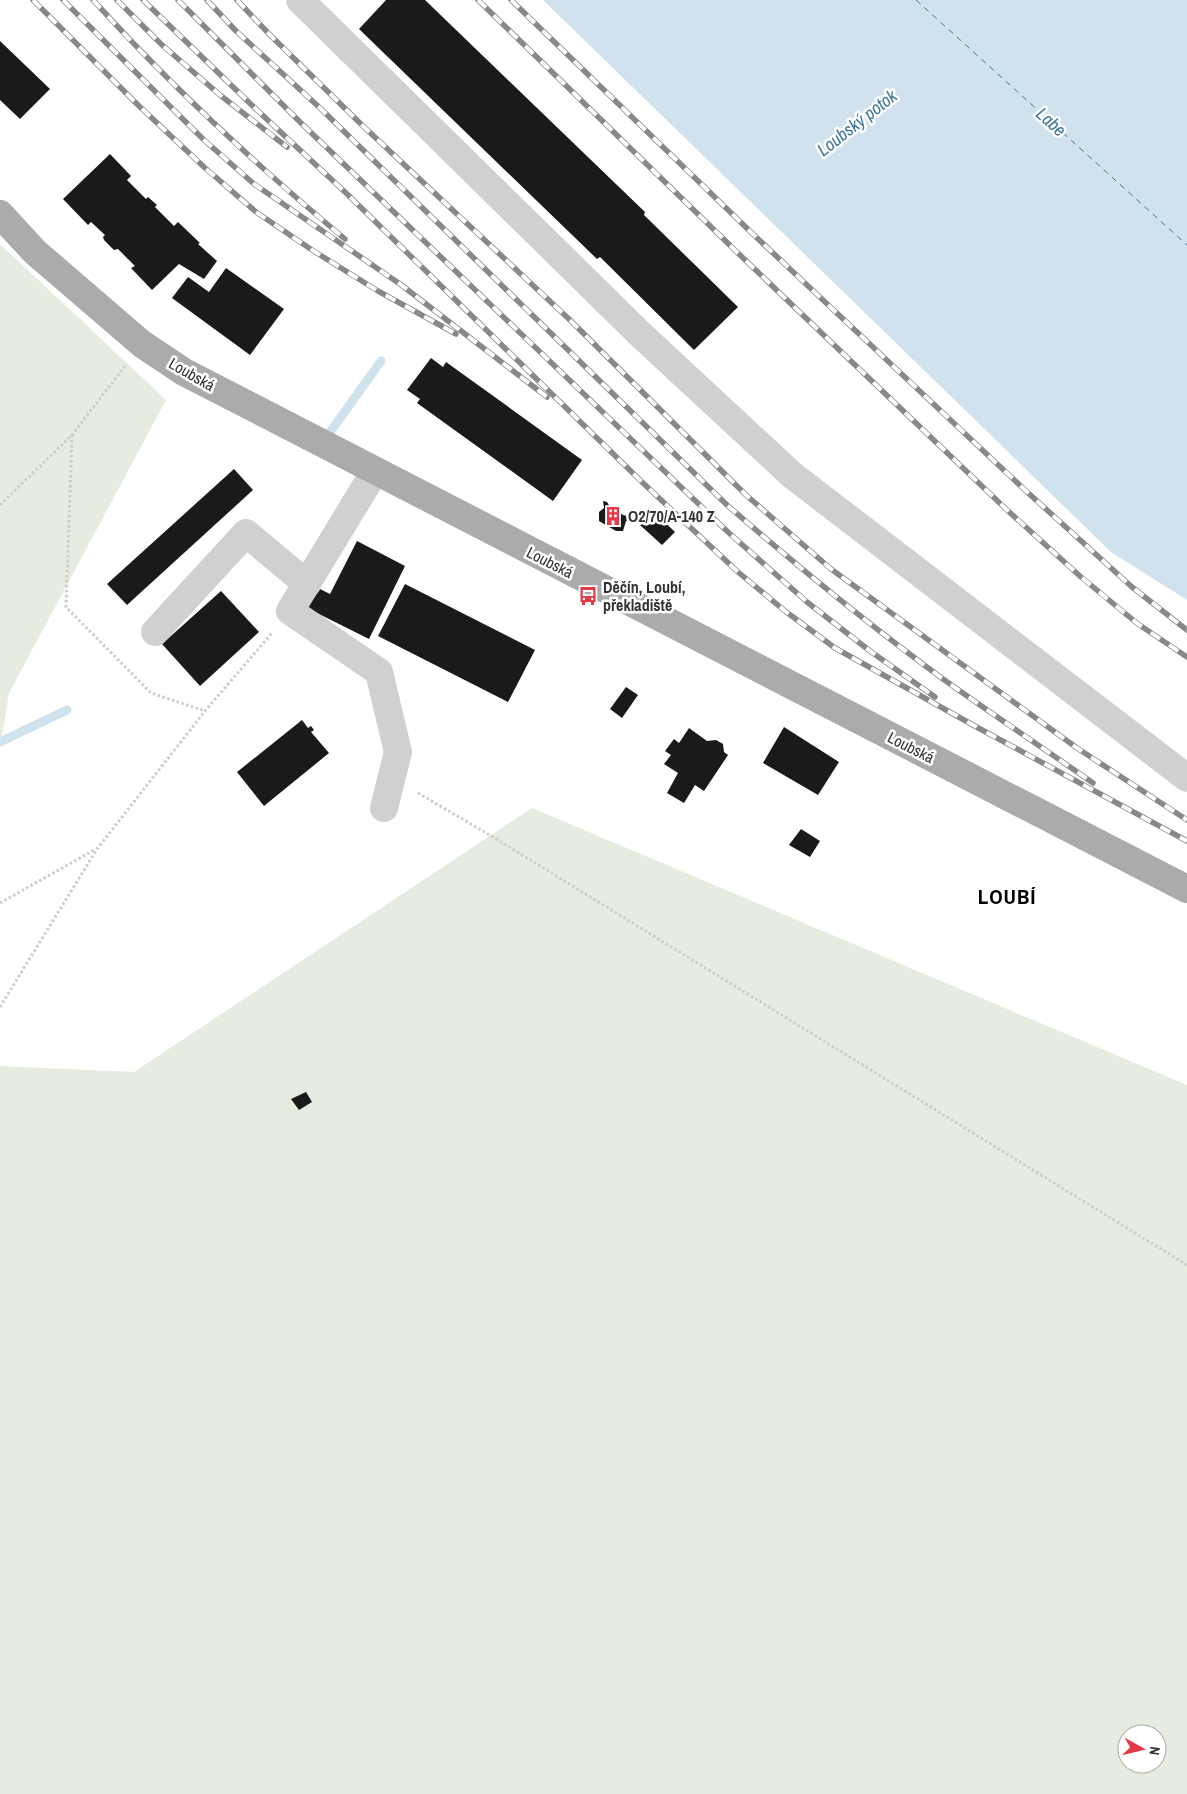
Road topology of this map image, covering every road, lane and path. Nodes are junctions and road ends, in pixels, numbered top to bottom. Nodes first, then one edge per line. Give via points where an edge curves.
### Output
1 (300, 0) edge
2 (0, 214) edge
3 (142, 344) junction
4 (72, 435) junction
5 (375, 471) junction
6 (0, 506) edge
7 (307, 584) junction
8 (290, 611) junction
9 (155, 632) dead end
10 (205, 711) junction
11 (392, 777) junction
12 (1187, 778) edge
13 (384, 808) dead end
14 (97, 849) junction
15 (1187, 889) edge
16 (0, 904) edge
17 (0, 1008) edge
18 (1187, 1265) edge

1 - 12 lane via 640,334 792,475
2 - 3 main road, Loubská via 35,252
3 - 4 path
3 - 5 main road, Loubská via 184,372
4 - 6 path
4 - 10 path via 66,607 151,694
5 - 7 lane
5 - 15 main road, Loubská
7 - 8 lane
7 - 9 lane via 246,533
8 - 10 path
8 - 11 lane via 379,672 398,752
10 - 14 path
11 - 13 lane
11 - 18 path
14 - 16 path
14 - 17 path

